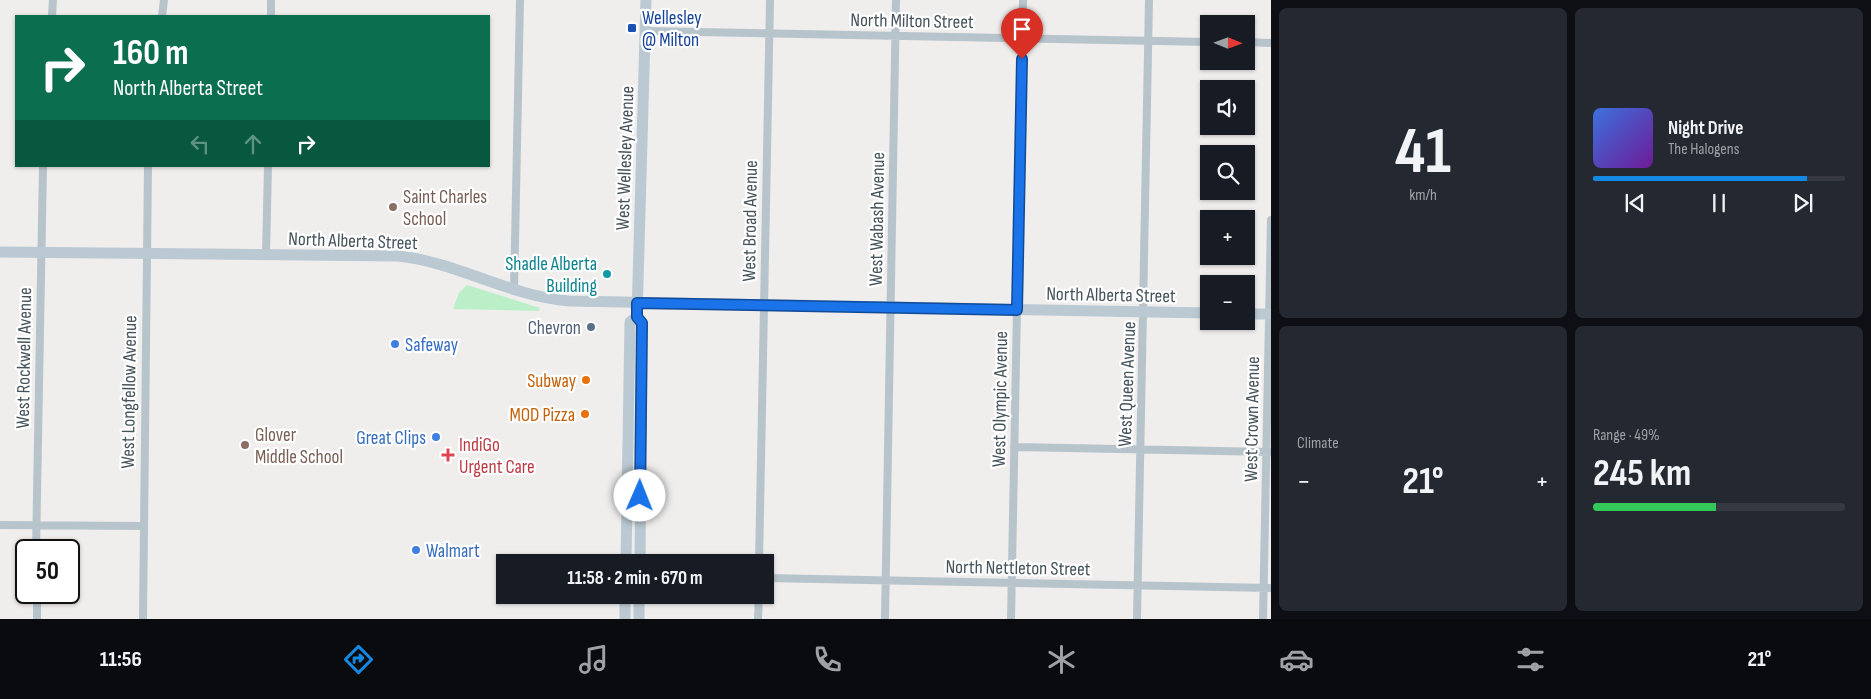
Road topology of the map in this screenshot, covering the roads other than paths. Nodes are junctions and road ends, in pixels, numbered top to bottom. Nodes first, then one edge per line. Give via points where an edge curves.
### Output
1 (54, 0) edge
2 (164, 0) edge
3 (271, 0) edge
4 (520, 0) edge
5 (646, 0) edge
6 (770, 0) edge
7 (896, 0) edge
8 (1023, 0) edge
9 (1149, 0) edge
10 (52, 15) edge
11 (162, 15) edge
12 (271, 15) edge
13 (645, 31) junction
14 (770, 33) junction
15 (896, 36) junction
16 (1023, 39) junction
17 (1149, 41) junction
18 (1200, 42) edge
19 (1255, 42) edge
20 (1271, 42) edge
21 (43, 167) edge
22 (148, 167) edge
23 (268, 167) edge
24 (1271, 220) edge
25 (0, 252) edge
26 (41, 252) junction
27 (146, 254) junction
28 (266, 254) junction
29 (514, 291) junction
30 (637, 303) junction
31 (764, 305) junction
32 (891, 308) junction
33 (1017, 310) junction
34 (1144, 312) junction
35 (1200, 313) edge
36 (1255, 314) edge
37 (1270, 314) edge
38 (637, 317) junction
39 (1014, 447) junction
40 (1140, 449) junction
41 (1269, 452) edge
42 (641, 479) junction
43 (627, 511) junction
44 (0, 525) edge
45 (36, 526) junction
46 (142, 526) junction
47 (36, 539) edge
48 (626, 554) edge
49 (639, 554) edge
50 (640, 554) edge
51 (759, 554) edge
52 (774, 578) edge
53 (885, 581) junction
54 (1012, 583) junction
55 (1137, 585) junction
56 (1267, 588) edge
57 (37, 604) edge
58 (625, 604) edge
59 (639, 604) edge
60 (759, 604) edge
61 (37, 619) edge
62 (142, 619) edge
63 (625, 619) edge
64 (639, 619) edge
65 (758, 619) edge
66 (885, 619) edge
67 (1011, 619) edge
68 (1137, 619) edge
69 (1263, 619) edge

1 - 10 street
2 - 11 street
3 - 12 street
4 - 29 street
5 - 13 main road, West Wellesley Avenue
6 - 14 street, West Broad Avenue
7 - 15 street, West Wabash Avenue
8 - 16 street, West Olympic Avenue
9 - 17 street, West Queen Avenue
13 - 14 street, North Milton Street
13 - 30 main road, West Wellesley Avenue
14 - 15 street, North Milton Street
14 - 31 street, West Broad Avenue
15 - 16 street, North Milton Street
15 - 32 street, West Wabash Avenue
16 - 17 street, North Milton Street
16 - 33 street, West Olympic Avenue
17 - 18 street, North Milton Street
17 - 34 street, West Queen Avenue
19 - 20 street
21 - 26 street, West Rockwell Avenue
22 - 27 street, West Longfellow Avenue
23 - 28 street
24 - 37 street, West Crown Avenue
25 - 26 main road, North Alberta Street
26 - 27 main road, North Alberta Street
26 - 45 street, West Rockwell Avenue
27 - 28 main road, North Alberta Street
27 - 46 street, West Longfellow Avenue
28 - 29 main road, North Alberta Street via 418,258
29 - 30 main road, North Alberta Street via 559,300
30 - 31 main road, North Alberta Street
30 - 38 main road, West Wellesley Avenue
31 - 32 main road, North Alberta Street
31 - 51 street, West Broad Avenue
32 - 33 main road, North Alberta Street
32 - 53 street, West Wabash Avenue
33 - 34 main road, North Alberta Street
33 - 39 street, West Olympic Avenue
34 - 35 main road, North Alberta Street
34 - 40 street, West Queen Avenue
36 - 37 main road
37 - 41 street, West Crown Avenue
38 - 42 main road, West Wellesley Avenue via 642,323
38 - 43 main road, West Wellesley Avenue via 630,322
39 - 40 street
39 - 54 street, West Olympic Avenue
40 - 41 street
40 - 55 street, West Queen Avenue
41 - 56 street, West Crown Avenue
42 - 43 main road
42 - 50 main road, West Wellesley Avenue
43 - 48 main road, West Wellesley Avenue
43 - 49 main road
44 - 45 street
45 - 46 street
45 - 47 street, West Rockwell Avenue
46 - 62 street, West Longfellow Avenue
52 - 53 street, North Nettleton Street
53 - 54 street, North Nettleton Street
53 - 66 street, West Wabash Avenue
54 - 55 street, North Nettleton Street
54 - 67 street, West Olympic Avenue
55 - 56 street, North Nettleton Street
55 - 68 street, West Queen Avenue
56 - 69 street, West Crown Avenue
57 - 61 street
58 - 63 main road
59 - 64 main road
60 - 65 street

